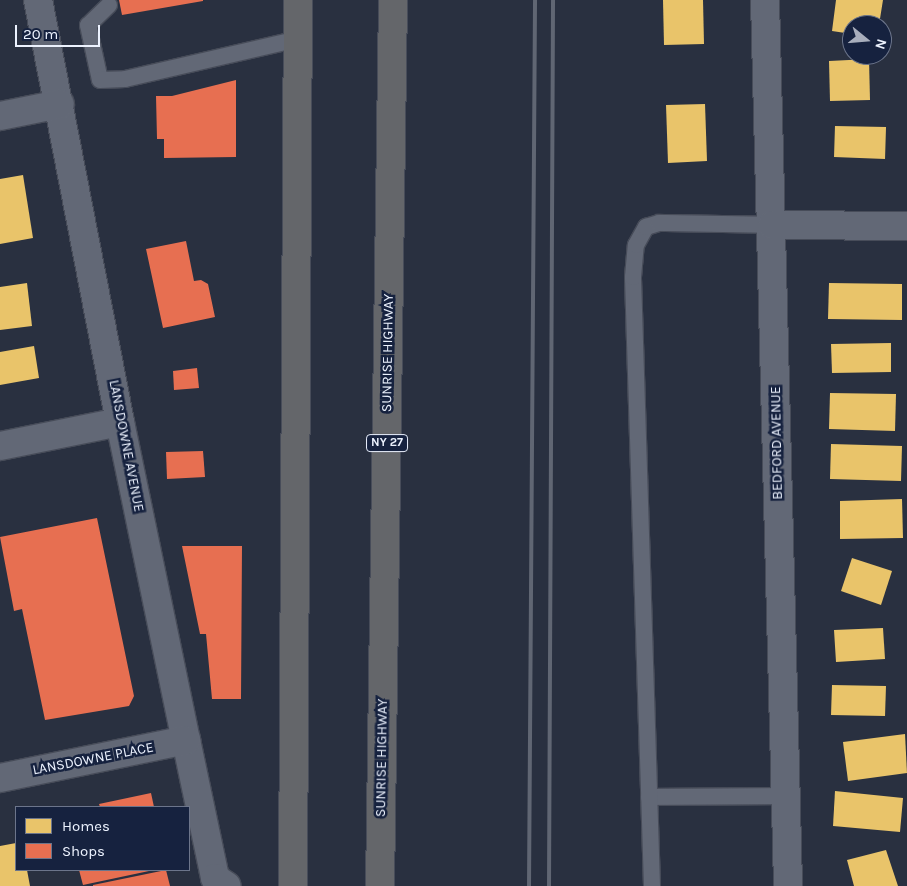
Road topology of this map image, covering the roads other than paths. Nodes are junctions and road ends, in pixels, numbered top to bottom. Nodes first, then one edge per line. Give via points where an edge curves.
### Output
1 (38, 0) edge
2 (298, 0) edge
3 (393, 0) edge
4 (765, 0) edge
5 (108, 5) dead end
6 (298, 39) junction
7 (60, 104) junction
8 (0, 116) edge
9 (772, 224) junction
10 (907, 226) edge
11 (120, 422) junction
12 (0, 446) edge
13 (186, 740) junction
14 (0, 778) edge
15 (786, 796) junction
16 (649, 797) junction
17 (227, 886) edge
18 (293, 886) edge
19 (380, 886) edge
20 (652, 886) edge
21 (788, 886) edge

1 - 7 street, LANSDOWNE AVENUE
2 - 6 highway
3 - 19 highway, SUNRISE HIGHWAY / NY 27
4 - 9 street, BEDFORD AVENUE
5 - 6 lane via 88,25 100,80 125,79
6 - 18 highway
7 - 8 street
7 - 11 street, LANSDOWNE AVENUE
9 - 10 street
9 - 15 street, BEDFORD AVENUE
9 - 16 lane via 659,223 646,227 636,245 633,277
11 - 12 street
11 - 13 street, LANSDOWNE AVENUE
13 - 14 street, LANSDOWNE PLACE
13 - 17 street, LANSDOWNE AVENUE via 216,878
15 - 16 lane
15 - 21 street, BEDFORD AVENUE
16 - 20 lane

